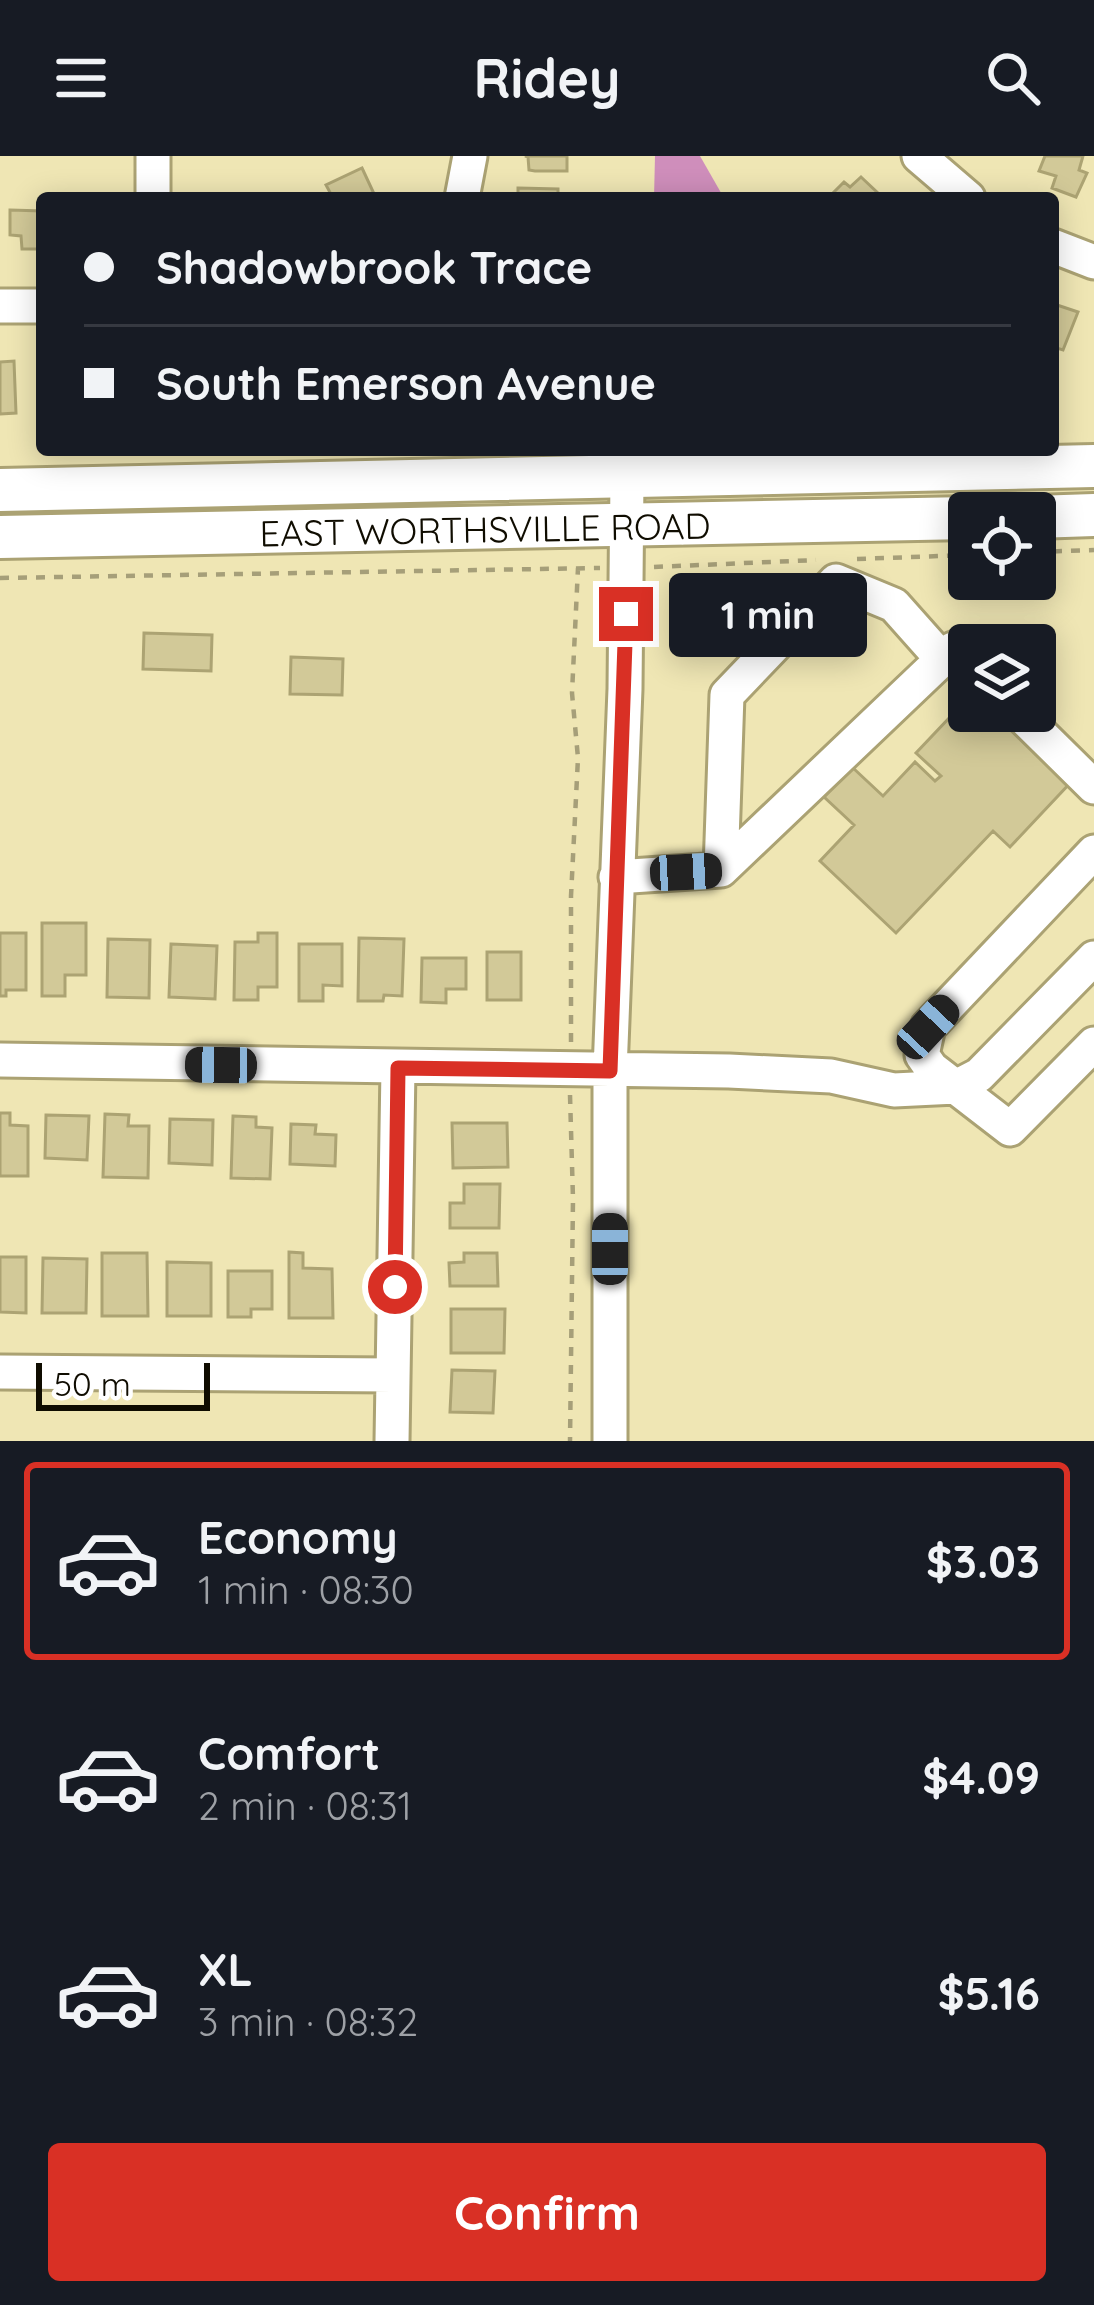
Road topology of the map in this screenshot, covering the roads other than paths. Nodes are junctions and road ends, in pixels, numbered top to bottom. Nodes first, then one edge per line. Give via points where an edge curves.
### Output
1 (153, 156) edge
2 (470, 156) edge
3 (919, 156) edge
4 (153, 192) edge
5 (463, 192) edge
6 (961, 192) edge
7 (1059, 248) edge
8 (1094, 262) edge
9 (0, 306) edge
10 (36, 306) edge
11 (1094, 466) edge
12 (627, 477) junction
13 (0, 490) edge
14 (1094, 515) edge
15 (1056, 516) edge
16 (948, 520) edge
17 (0, 537) edge
18 (626, 547) junction
19 (948, 655) edge
20 (948, 669) edge
21 (1038, 732) edge
22 (1094, 787) edge
23 (1094, 852) edge
24 (721, 870) junction
25 (616, 877) junction
26 (1094, 958) edge
27 (1094, 1044) edge
28 (0, 1060) edge
29 (398, 1068) junction
30 (610, 1071) junction
31 (956, 1087) junction
32 (0, 1372) edge
33 (393, 1375) junction
34 (392, 1441) edge
35 (610, 1441) edge

1 - 4 street
2 - 5 street
3 - 6 street
7 - 8 street
9 - 10 street
11 - 12 main road, EAST WORTHSVILLE ROAD
12 - 13 main road, EAST WORTHSVILLE ROAD
12 - 18 street
14 - 15 main road
16 - 18 main road, EAST WORTHSVILLE ROAD
17 - 18 main road, EAST WORTHSVILLE ROAD
18 - 25 street
19 - 24 street via 894,605 836,581 727,695
20 - 24 street
21 - 22 street
23 - 31 street via 928,1027 922,1055
24 - 25 street
25 - 30 street
26 - 31 street via 979,1075
27 - 31 street via 1010,1129
28 - 29 street
29 - 30 street
29 - 33 street
30 - 31 street
30 - 35 street
32 - 33 street
33 - 34 street

